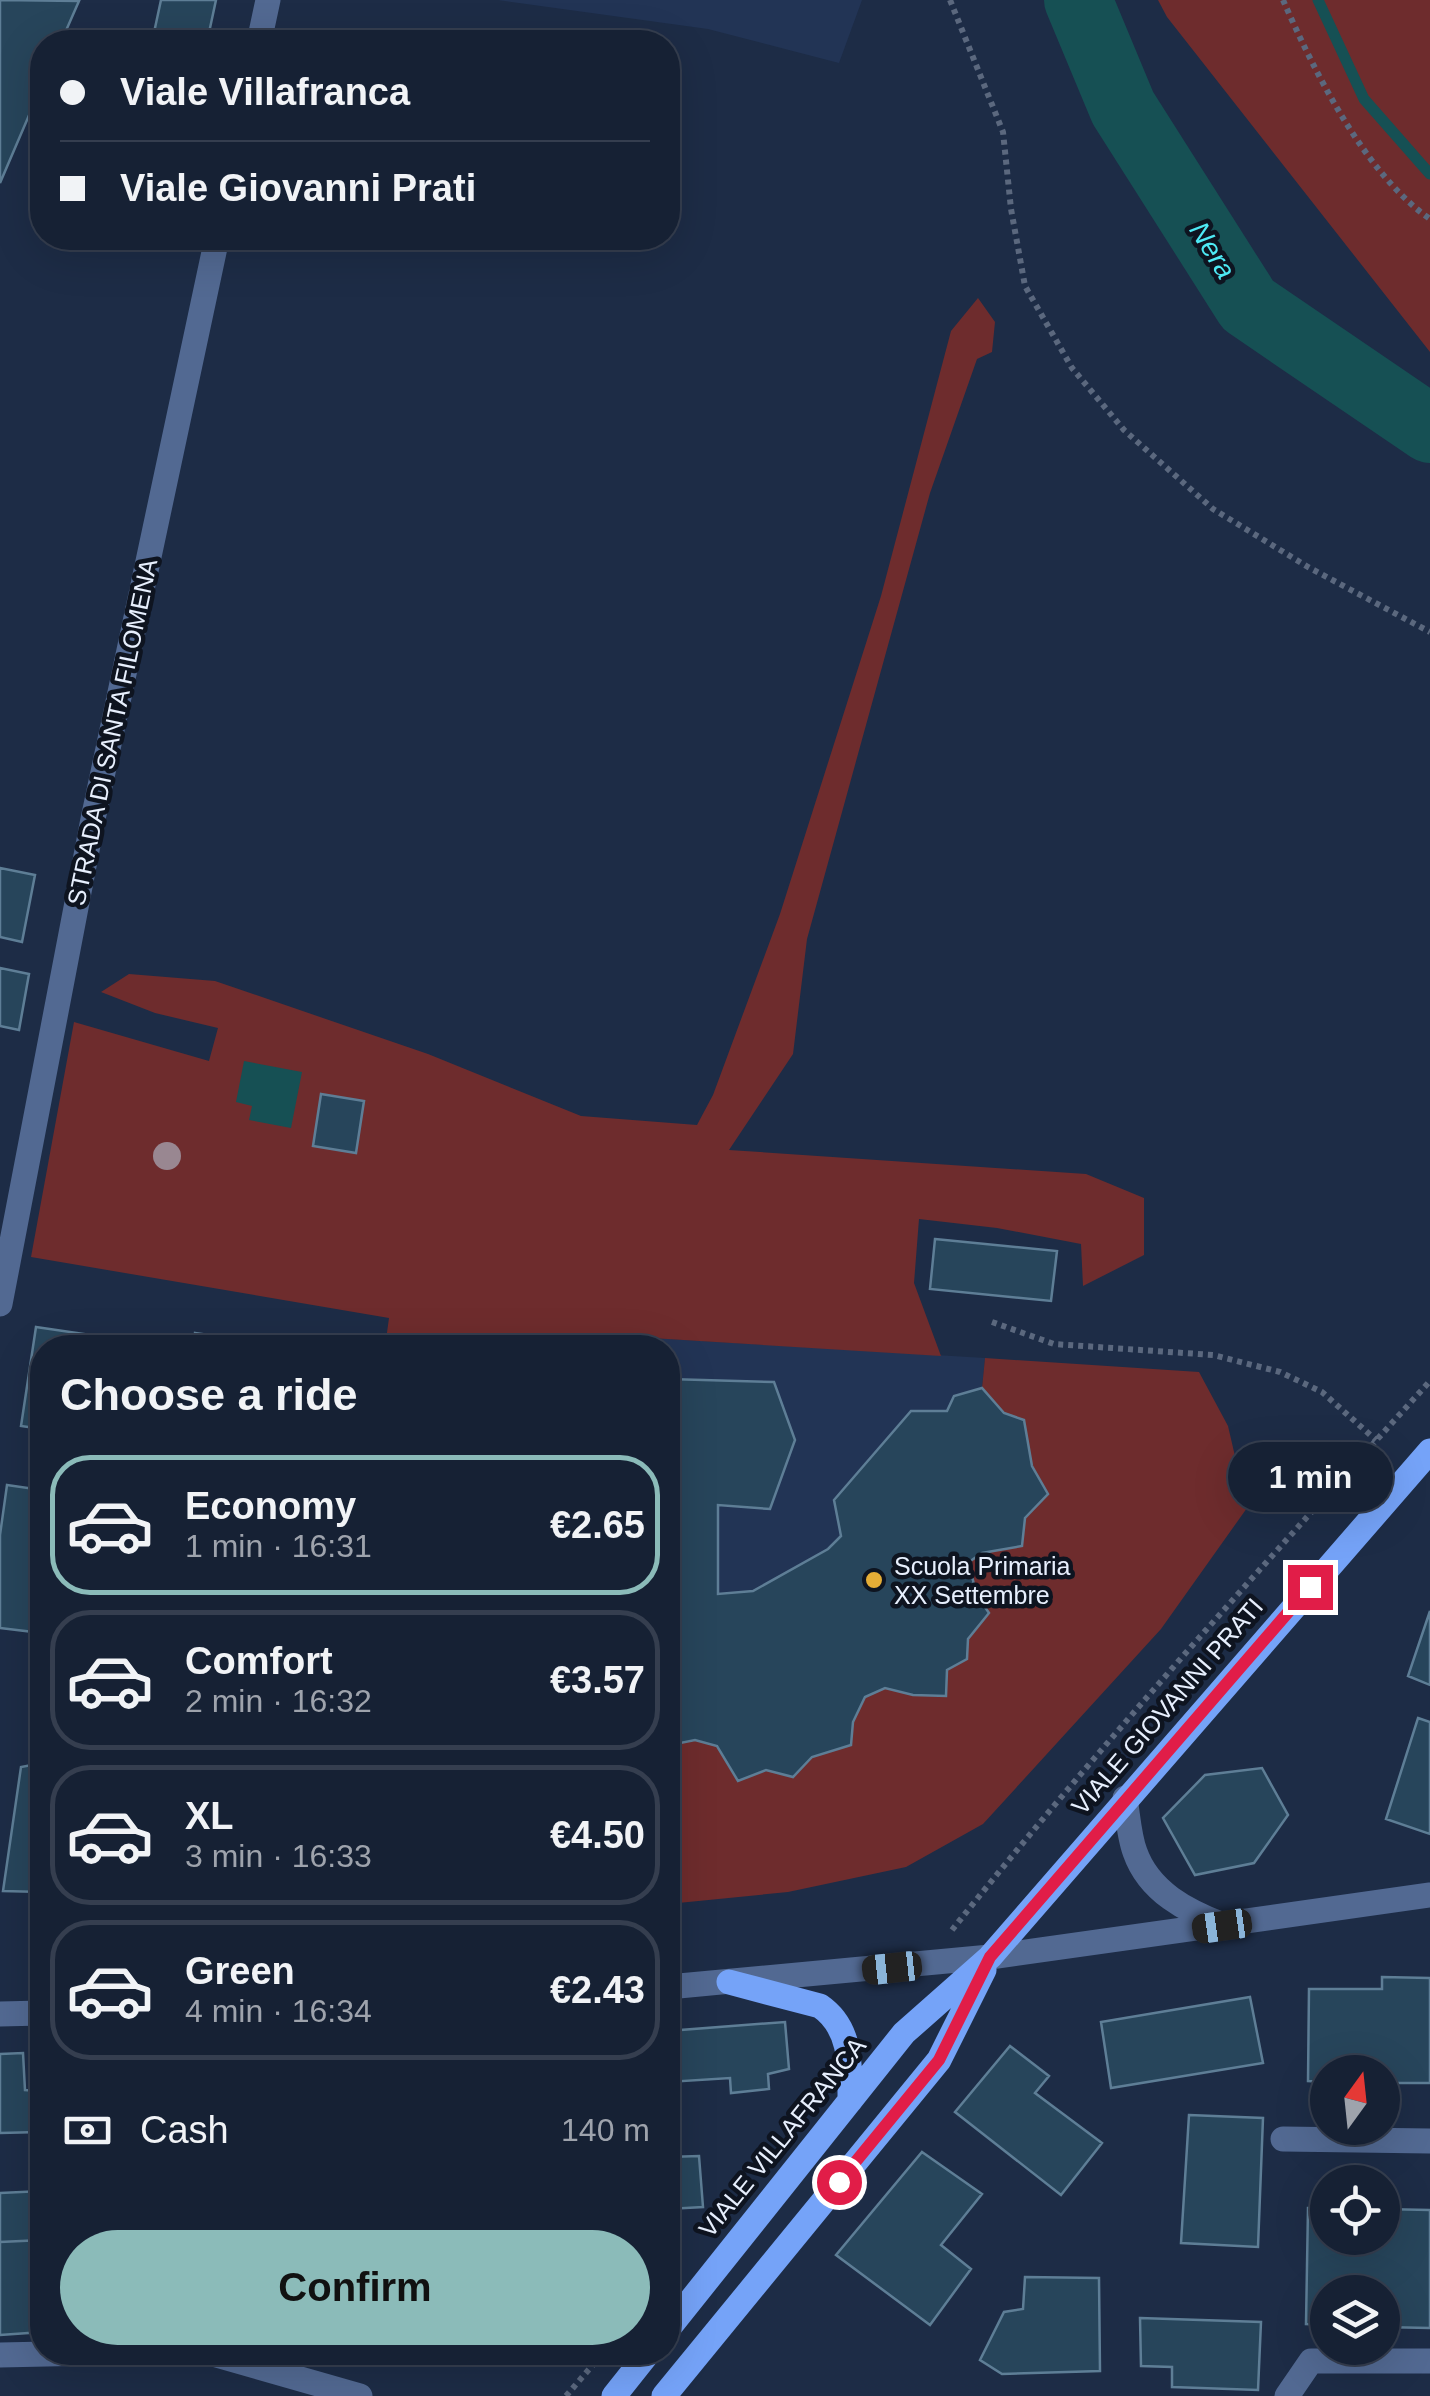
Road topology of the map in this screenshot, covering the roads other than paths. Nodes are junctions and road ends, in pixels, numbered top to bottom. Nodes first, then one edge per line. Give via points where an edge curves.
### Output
1 (268, 0) edge
2 (261, 30) edge
3 (214, 250) edge
4 (7, 1227) edge
5 (0, 1304) edge
6 (1430, 1451) edge
7 (1125, 1798) junction
8 (1430, 1895) edge
9 (1222, 1926) junction
10 (990, 1957) junction
11 (729, 1982) junction
12 (680, 1986) edge
13 (30, 2013) edge
14 (0, 2014) edge
15 (850, 2100) junction
16 (1284, 2139) dead end
17 (1430, 2141) edge
18 (680, 2314) edge
19 (30, 2354) edge
20 (0, 2355) edge
21 (1430, 2361) edge
22 (252, 2365) edge
23 (639, 2365) edge
24 (360, 2396) edge
25 (614, 2396) edge
26 (664, 2396) edge
27 (1287, 2396) edge

1 - 2 street
3 - 4 street, STRADA DI SANTA FILOMENA
4 - 5 street, STRADA DI SANTA FILOMENA
6 - 7 main road, VIALE GIOVANNI PRATI
7 - 9 street via 1135,1854 1150,1878 1181,1908
7 - 10 main road, VIALE GIOVANNI PRATI
8 - 9 street
9 - 10 street
10 - 11 street
10 - 15 main road, VIALE VILLAFRANCA via 904,2033
10 - 26 main road via 939,2060
11 - 12 street
11 - 15 main road via 831,2014 850,2056
13 - 14 street
15 - 18 main road, VIALE VILLAFRANCA
16 - 17 street
19 - 20 street
21 - 27 street via 1311,2361
22 - 24 street
23 - 25 main road

